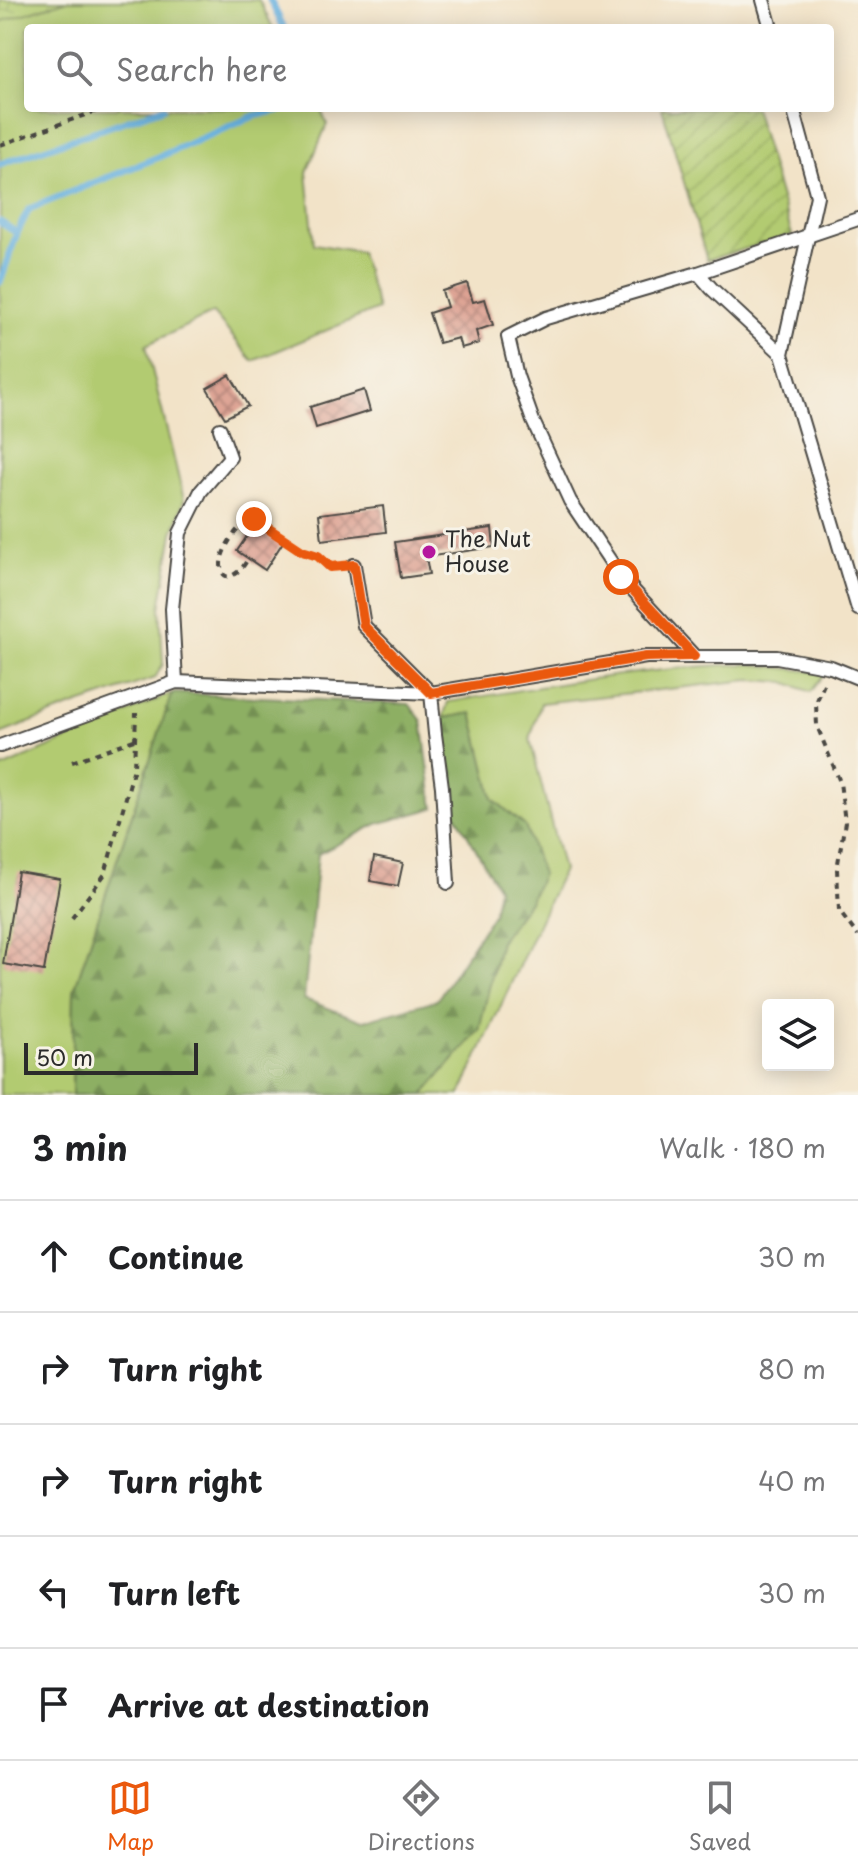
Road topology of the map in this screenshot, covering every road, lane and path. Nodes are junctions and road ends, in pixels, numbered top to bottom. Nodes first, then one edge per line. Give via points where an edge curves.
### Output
1 (763, 0) edge
2 (770, 24) edge
3 (94, 112) edge
4 (794, 112) edge
5 (0, 145) edge
6 (858, 219) edge
7 (809, 236) junction
8 (698, 273) junction
9 (782, 354) junction
10 (220, 429) dead end
11 (246, 562) dead end
12 (354, 565) joint
13 (858, 609) edge
14 (694, 656) junction
15 (831, 667) junction
16 (858, 678) edge
17 (176, 682) junction
18 (431, 693) junction
19 (136, 695) junction
20 (134, 740) junction
21 (0, 746) edge
22 (72, 762) dead end
23 (448, 883) dead end
24 (72, 918) dead end
25 (858, 936) edge

1 - 2 lane
3 - 5 path
4 - 7 lane via 817,196
6 - 7 lane
7 - 8 lane
7 - 9 lane
8 - 9 lane
8 - 14 lane via 546,318 508,337 533,421 570,501 621,577
9 - 13 lane
10 - 17 lane via 230,457 201,491 180,533 172,609
11 - 12 path via 239,573 223,574 226,546 241,525 254,519 330,567
12 - 18 lane via 364,626
14 - 15 lane via 777,657
14 - 18 lane via 646,657
15 - 16 lane
15 - 25 path via 816,703 817,726 840,782 845,822 837,869 839,911
17 - 18 lane
17 - 19 lane
18 - 23 lane
19 - 20 path
19 - 21 lane
20 - 22 path
20 - 24 path via 134,768 105,874

